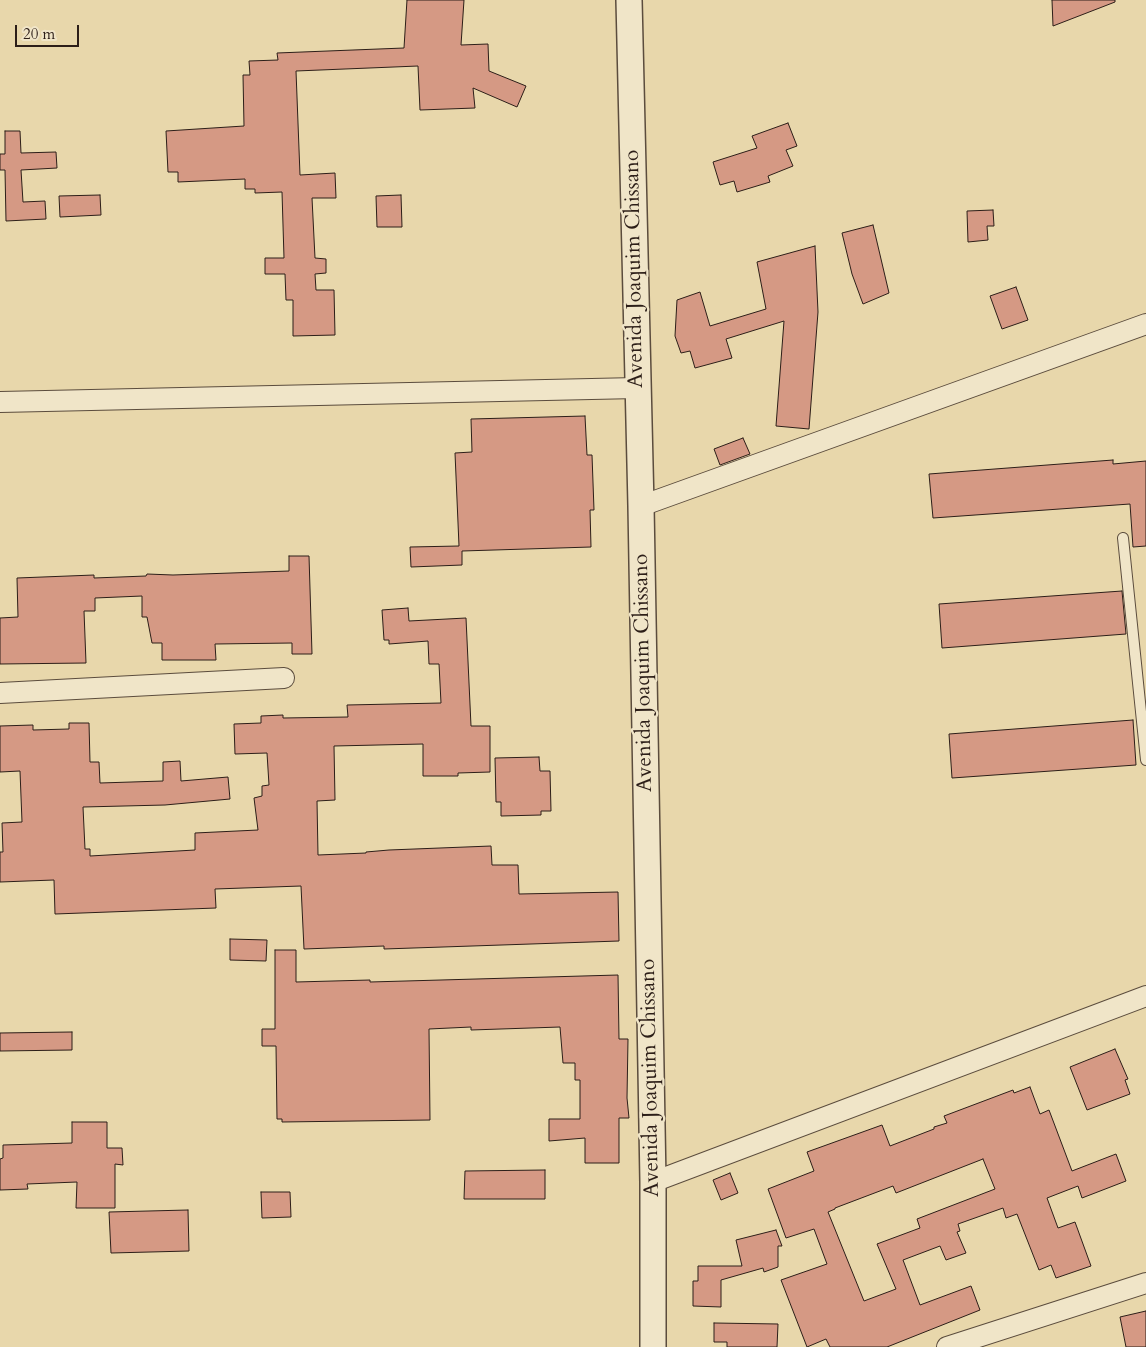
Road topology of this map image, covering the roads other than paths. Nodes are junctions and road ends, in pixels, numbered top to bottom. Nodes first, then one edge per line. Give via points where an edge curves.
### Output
1 (629, 0) edge
2 (1146, 324) edge
3 (637, 388) junction
4 (0, 402) edge
5 (641, 506) junction
6 (1123, 538) dead end
7 (284, 678) dead end
8 (0, 693) edge
9 (1146, 760) edge
10 (1146, 996) edge
11 (653, 1182) junction
12 (1146, 1283) edge
13 (653, 1347) edge
14 (947, 1347) edge

1 - 3 street, Avenida Joaquim Chissano
2 - 5 street
3 - 4 street
3 - 5 street, Avenida Joaquim Chissano
5 - 11 street, Avenida Joaquim Chissano
6 - 9 lane
7 - 8 street
10 - 11 street
11 - 13 street, Avenida Joaquim Chissano
12 - 14 street

